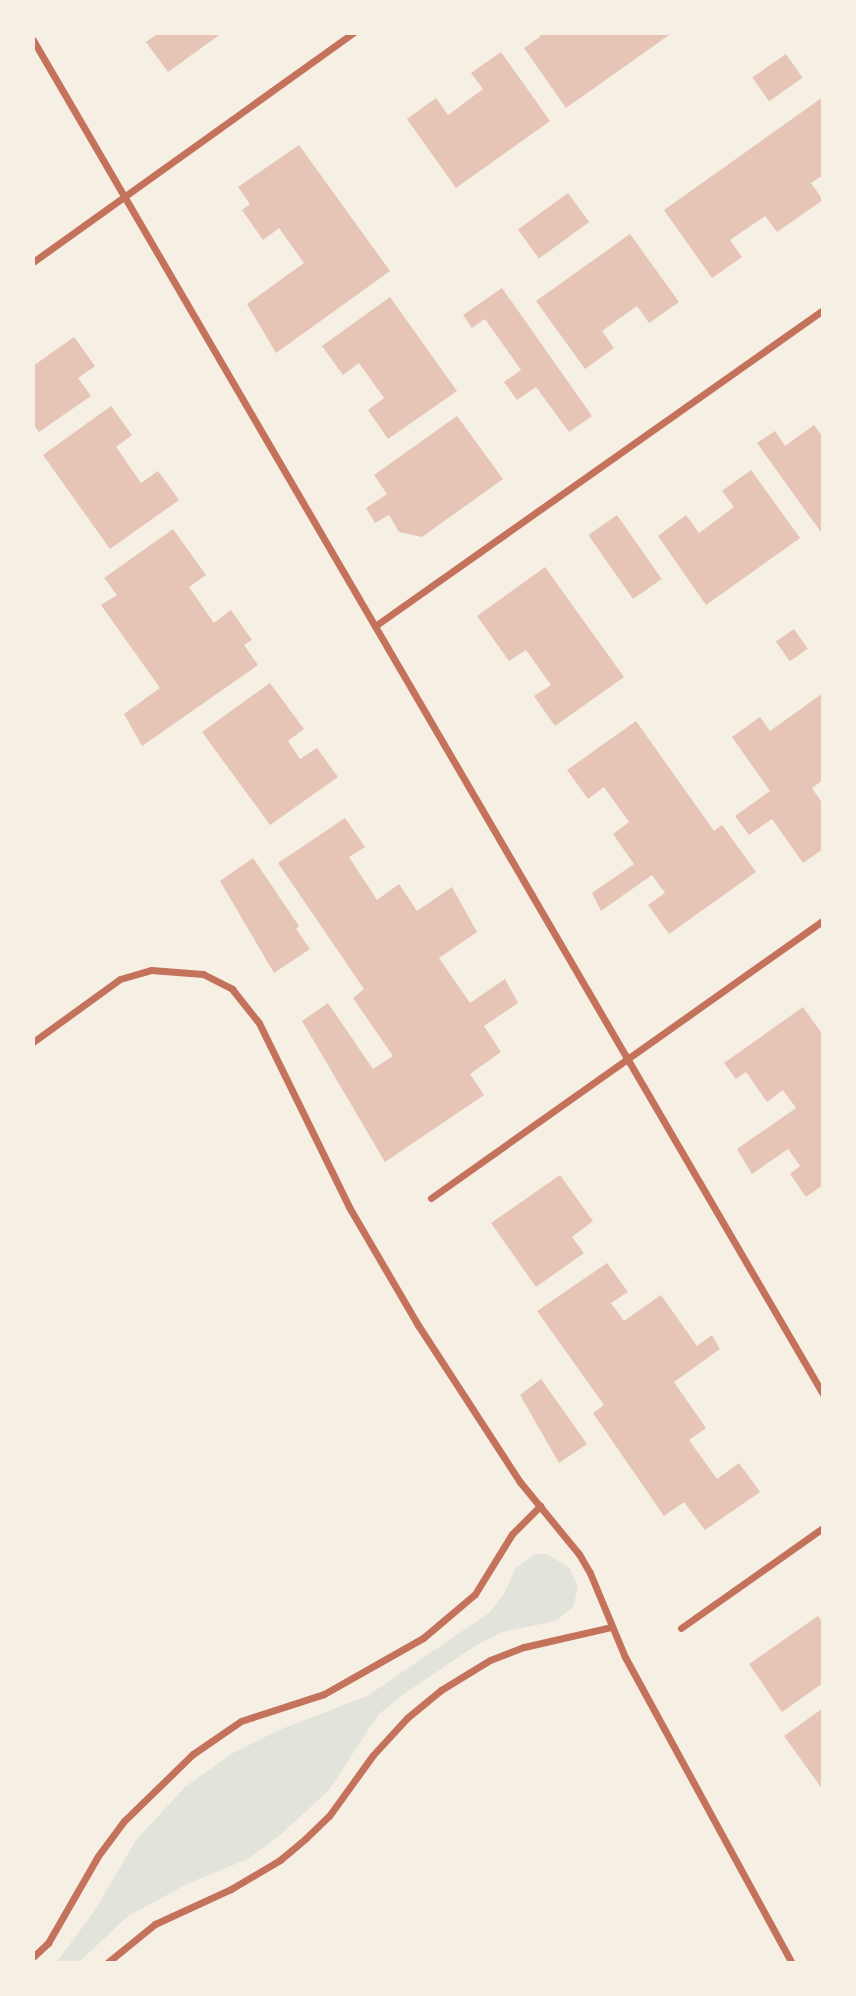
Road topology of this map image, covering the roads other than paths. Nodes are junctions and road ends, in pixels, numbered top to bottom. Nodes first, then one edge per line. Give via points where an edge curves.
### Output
1 (353, 33) edge
2 (33, 40) edge
3 (125, 197) junction
4 (33, 262) edge
5 (823, 310) edge
6 (375, 626) junction
7 (823, 920) edge
8 (33, 1042) edge
9 (627, 1060) junction
10 (431, 1198) dead end
11 (823, 1394) edge
12 (540, 1506) junction
13 (823, 1528) edge
14 (611, 1627) junction
15 (681, 1628) dead end
16 (33, 1957) edge
17 (107, 1963) edge
18 (792, 1963) edge

1 - 3 street
2 - 3 street
3 - 4 street
3 - 6 street
5 - 6 street
6 - 9 street
7 - 9 street
8 - 12 street via 120,979 151,970 203,974 232,989 259,1023 349,1207 418,1325
9 - 10 street
9 - 11 street
12 - 14 street via 579,1554 600,1593
12 - 16 street via 512,1534 475,1594 423,1638 324,1694 241,1721 194,1754 124,1821 98,1856 48,1943
13 - 15 street
14 - 17 street via 524,1647 490,1660 441,1690 373,1755 329,1816 306,1839 231,1889 155,1924
14 - 18 street

